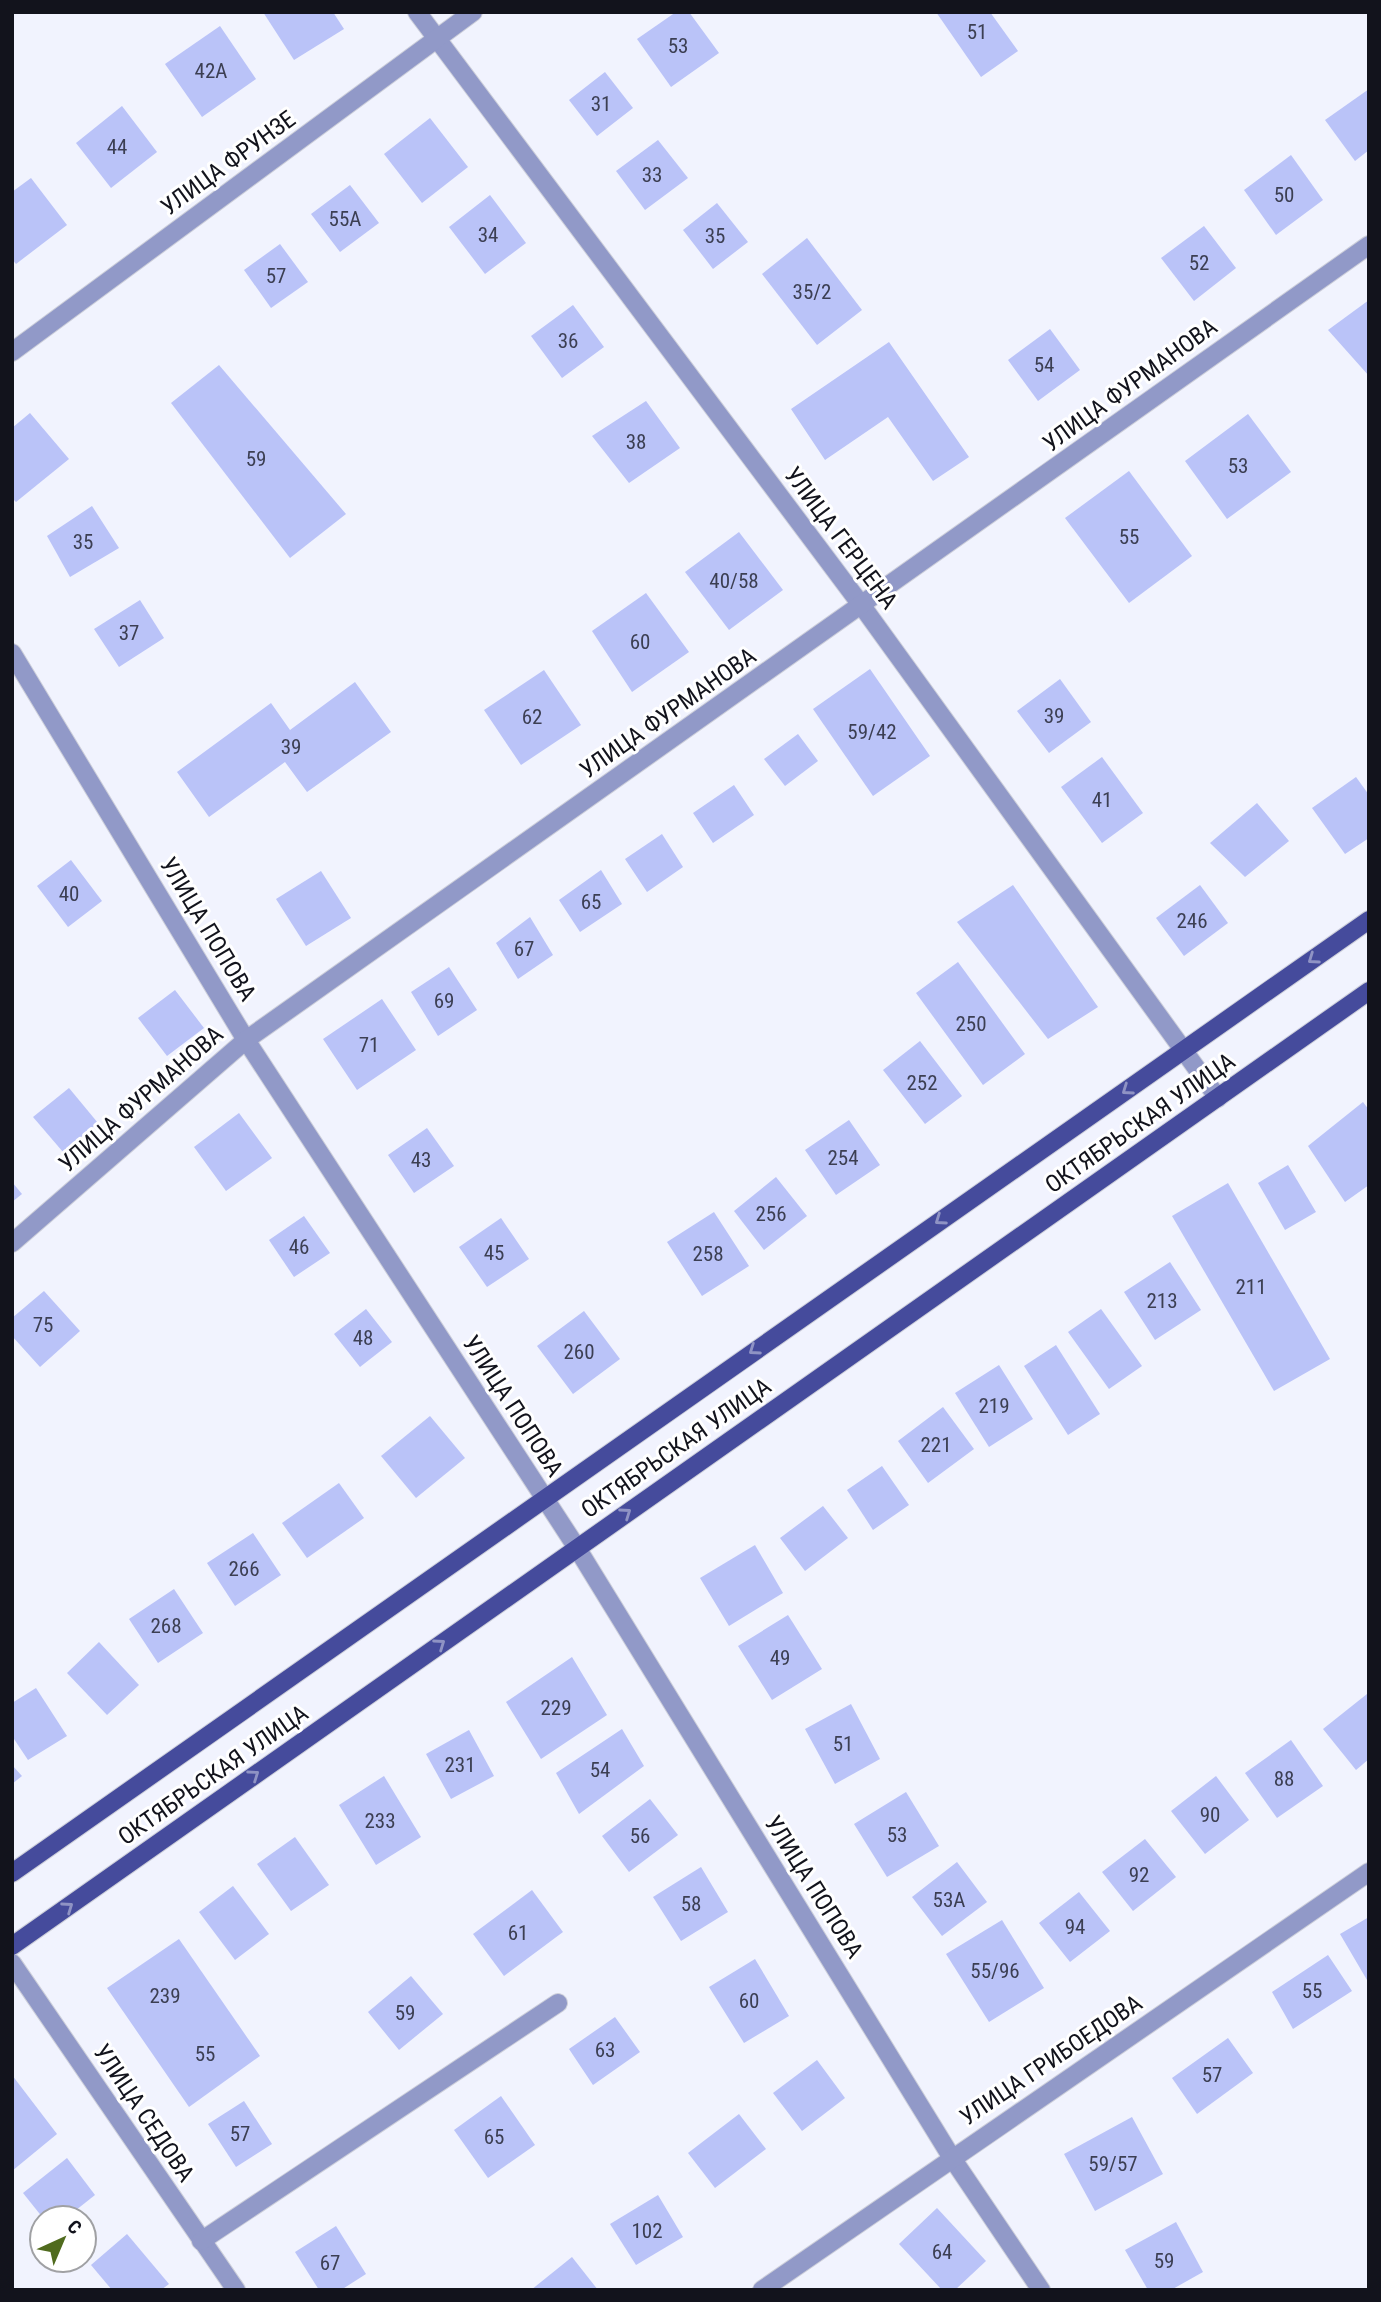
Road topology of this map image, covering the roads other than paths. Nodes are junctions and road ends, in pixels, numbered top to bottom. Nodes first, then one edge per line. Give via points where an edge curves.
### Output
1 (416, 12) edge
2 (473, 12) edge
3 (437, 39) junction
4 (1369, 245) edge
5 (12, 352) edge
6 (862, 606) junction
7 (12, 653) edge
8 (1369, 919) edge
9 (1369, 991) edge
10 (246, 1040) junction
11 (1184, 1049) junction
12 (1218, 1098) junction
13 (12, 1243) edge
14 (543, 1498) junction
15 (577, 1548) junction
16 (1369, 1872) edge
17 (12, 1873) edge
18 (12, 1946) edge
19 (12, 1963) edge
20 (558, 2003) dead end
21 (952, 2158) junction
22 (201, 2241) junction
23 (236, 2290) edge
24 (762, 2290) edge
25 (1041, 2290) edge

1 - 3 street, УЛИЦА ГЕРЦЕНА
2 - 3 street, УЛИЦА ФРУНЗЕ
3 - 5 street, УЛИЦА ФРУНЗЕ
3 - 6 street, УЛИЦА ГЕРЦЕНА
4 - 6 street, УЛИЦА ФУРМАНОВА
6 - 10 street, УЛИЦА ФУРМАНОВА
6 - 11 street, УЛИЦА ГЕРЦЕНА
7 - 10 street, УЛИЦА ПОПОВА
8 -> 11 main road, ОКТЯБРЬСКАЯ УЛИЦА
9 - 12 main road, ОКТЯБРЬСКАЯ УЛИЦА
10 - 13 street, УЛИЦА ФУРМАНОВА
10 - 14 street, УЛИЦА ПОПОВА
11 - 12 street, УЛИЦА ГЕРЦЕНА
11 -> 14 main road, ОКТЯБРЬСКАЯ УЛИЦА
15 -> 12 main road, ОКТЯБРЬСКАЯ УЛИЦА
14 - 15 street, УЛИЦА ПОПОВА
14 - 17 main road, ОКТЯБРЬСКАЯ УЛИЦА
18 -> 15 main road, ОКТЯБРЬСКАЯ УЛИЦА
15 - 21 street, УЛИЦА ПОПОВА
16 - 21 street, УЛИЦА ГРИБОЕДОВА
19 - 22 street, УЛИЦА СЕДОВА
20 - 22 street
21 - 24 street, УЛИЦА ГРИБОЕДОВА
21 - 25 street, УЛИЦА ПОПОВА
22 - 23 street, УЛИЦА СЕДОВА

